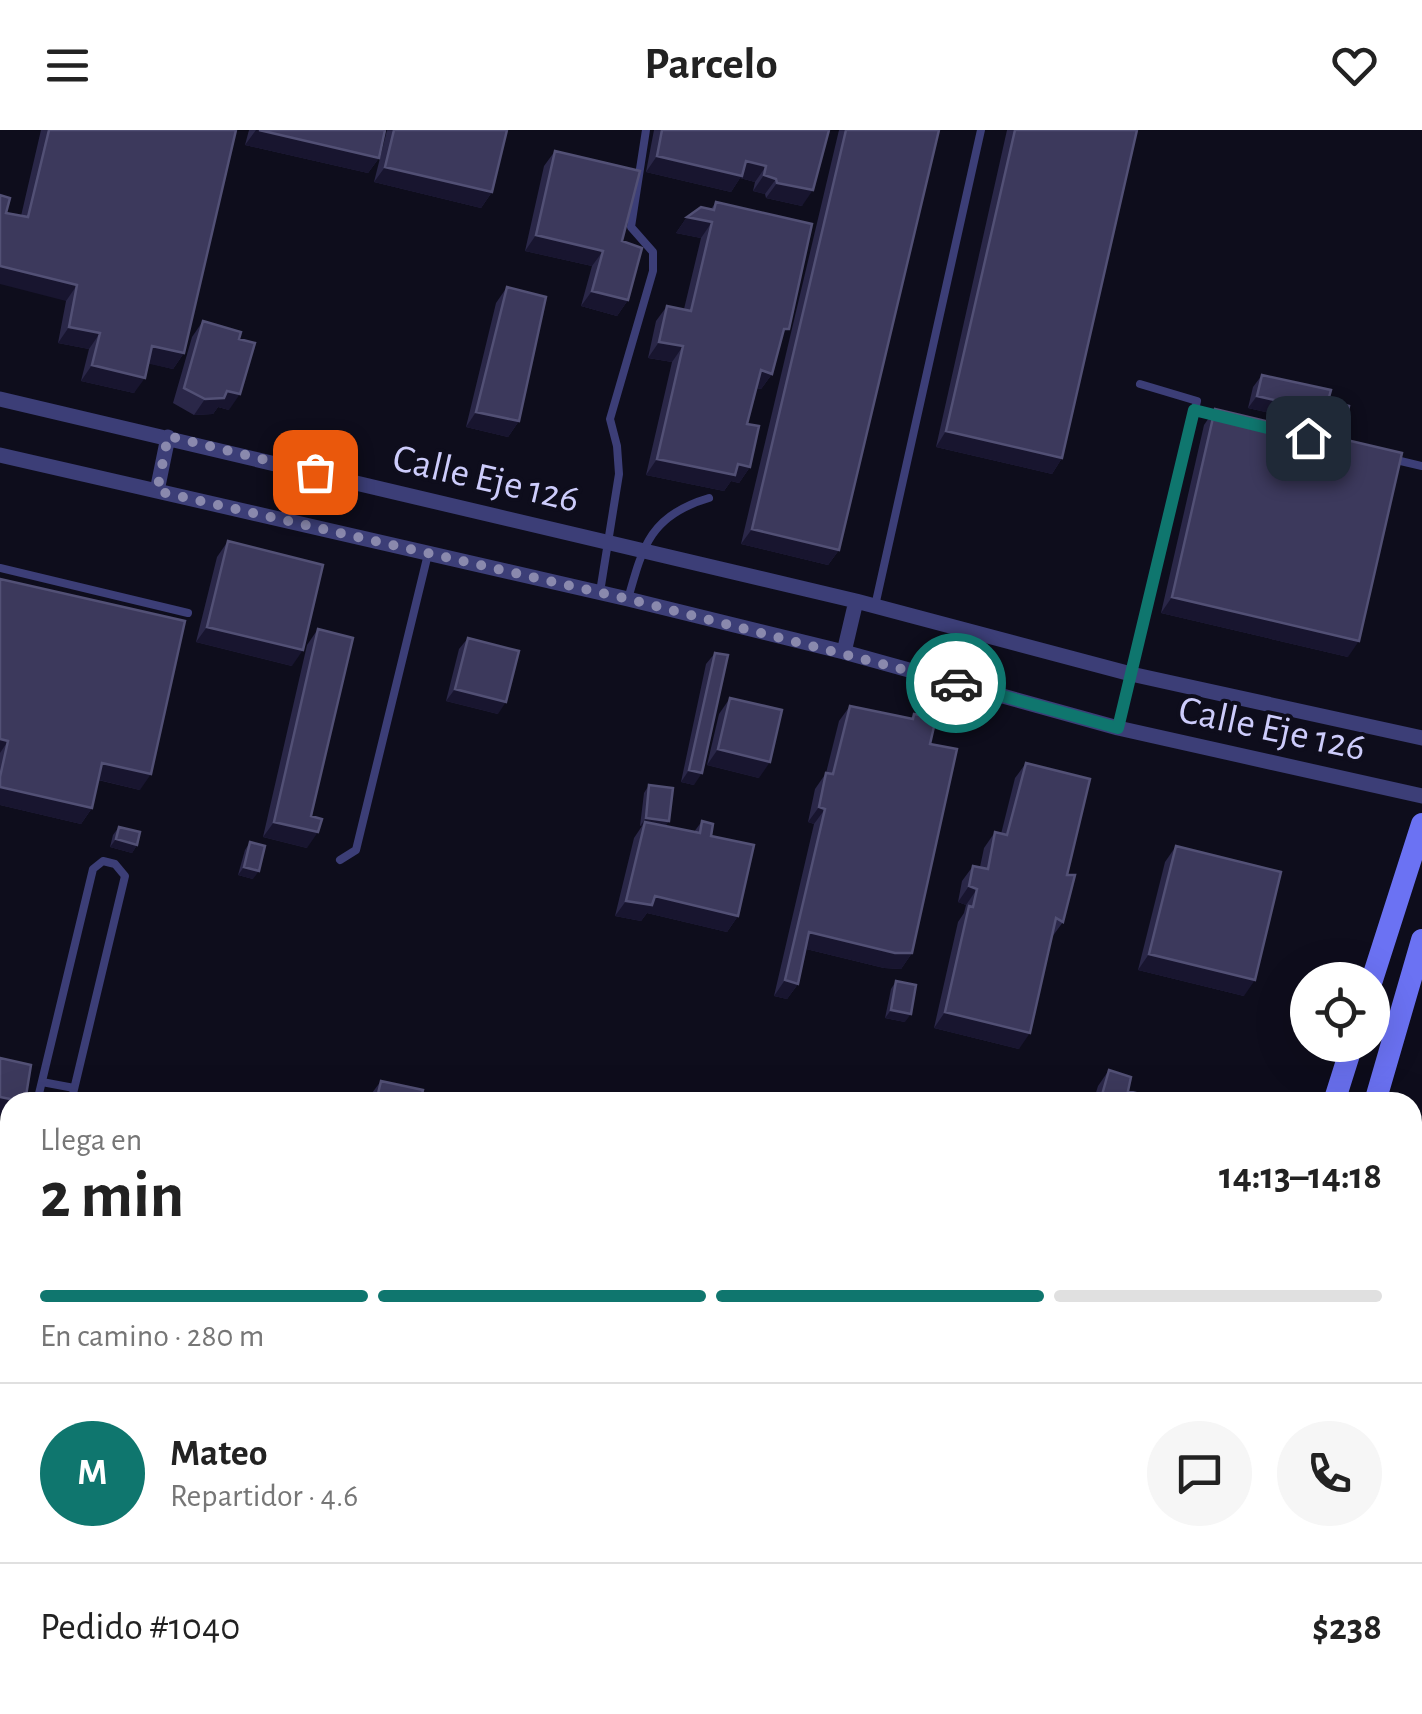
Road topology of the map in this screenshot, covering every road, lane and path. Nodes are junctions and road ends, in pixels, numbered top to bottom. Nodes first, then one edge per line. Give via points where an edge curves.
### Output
1 (646, 130) edge
2 (981, 130) edge
3 (1140, 384) dead end
4 (0, 399) edge
5 (1194, 410) junction
6 (1213, 415) edge
7 (168, 436) junction
8 (0, 455) edge
9 (1384, 457) edge
10 (1422, 466) edge
11 (157, 491) junction
12 (709, 498) dead end
13 (608, 542) junction
14 (642, 551) junction
15 (428, 554) junction
16 (0, 568) edge
17 (600, 592) junction
18 (628, 599) junction
19 (856, 601) junction
20 (875, 606) junction
21 (188, 613) dead end
22 (844, 652) junction
23 (1132, 674) junction
24 (1118, 728) junction
25 (1422, 738) edge
26 (1422, 796) edge
27 (1422, 824) edge
28 (340, 860) dead end
29 (1422, 940) edge
30 (1378, 962) edge
31 (1347, 1062) edge
32 (42, 1082) junction
33 (74, 1088) junction
34 (40, 1092) edge
35 (73, 1092) edge
36 (1337, 1092) edge
37 (1377, 1092) edge

1 - 13 lane via 631,226 654,252 653,271 610,419 619,474
2 - 20 lane
3 - 5 lane via 1197,400
4 - 7 street, Calle Eje 126
5 - 6 lane
5 - 23 lane
7 - 11 street
7 - 13 street, Calle Eje 126
8 - 11 street, Calle Eje 126
9 - 10 lane
11 - 15 street, Calle Eje 126
12 - 14 lane via 687,504 652,531
13 - 14 street, Calle Eje 126
13 - 17 lane
14 - 18 lane
14 - 19 street, Calle Eje 126
15 - 17 street, Calle Eje 126
15 - 28 lane via 356,850
16 - 21 lane
17 - 18 street, Calle Eje 126
18 - 22 street, Calle Eje 126
19 - 20 street, Calle Eje 126
19 - 22 street
20 - 23 street, Calle Eje 126
22 - 24 street, Calle Eje 126
23 - 24 lane
23 - 25 street, Calle Eje 126
24 - 26 street, Calle Eje 126
27 - 30 main road
29 - 37 main road
31 - 36 main road
32 - 33 lane
32 - 33 lane via 93,870 103,861 125,876
32 - 34 lane
33 - 35 lane

